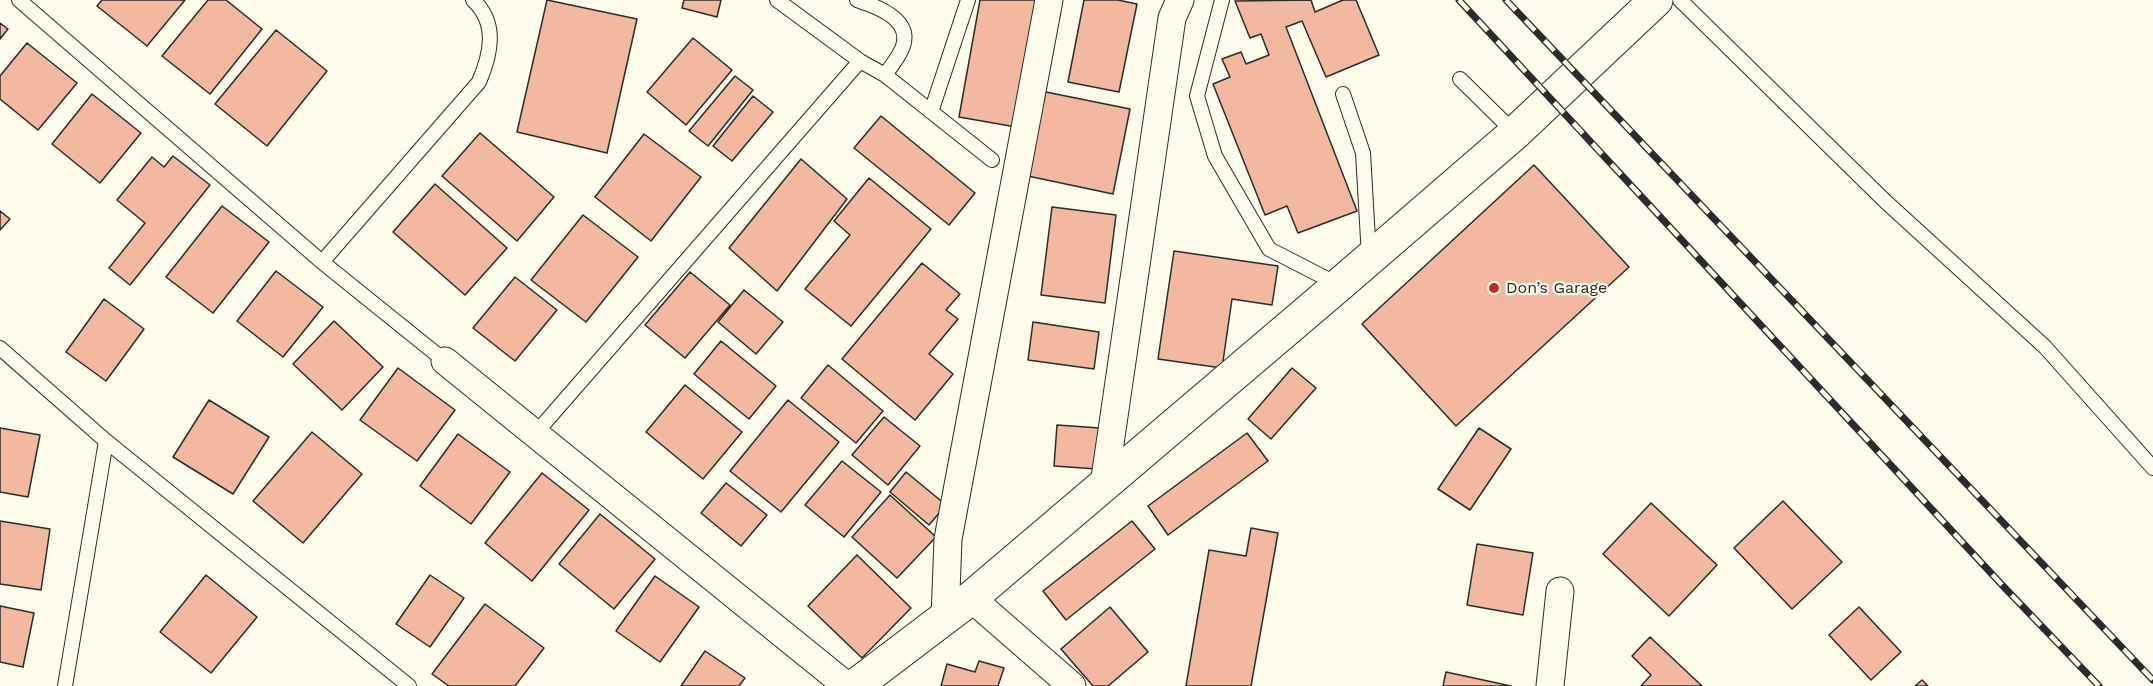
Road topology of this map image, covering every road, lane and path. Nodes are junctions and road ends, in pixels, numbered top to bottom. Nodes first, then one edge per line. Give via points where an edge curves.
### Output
1 (19, 0) edge
2 (473, 0) edge
3 (777, 0) edge
4 (857, 0) edge
5 (968, 0) edge
6 (1049, 0) edge
7 (1180, 0) edge
8 (1222, 0) edge
9 (1656, 0) edge
10 (1680, 0) edge
11 (860, 61) junction
12 (885, 75) junction
13 (1460, 79) dead end
14 (1343, 94) dead end
15 (931, 112) junction
16 (1515, 133) junction
17 (992, 160) dead end
18 (1369, 259) junction
19 (321, 262) junction
20 (1339, 285) junction
21 (0, 348) edge
22 (445, 362) joint
23 (535, 434) junction
24 (106, 441) junction
25 (2153, 468) edge
26 (1104, 484) junction
27 (1560, 591) dead end
28 (971, 598) junction
29 (945, 618) junction
30 (863, 683) edge
31 (65, 686) edge
32 (410, 686) edge
33 (1072, 686) edge
34 (1550, 686) edge

1 - 19 lane
2 - 19 lane via 482,8 491,30 488,61 479,82
3 - 11 lane
4 - 12 lane via 880,8 904,32 903,45
5 - 15 lane
6 - 29 street via 948,539
7 - 26 street via 1172,18
8 - 20 lane via 1197,96 1215,156 1269,249
9 - 16 street
10 - 25 lane via 1885,201 2045,346
11 - 12 lane
11 - 23 lane
12 - 15 lane
13 - 16 lane
14 - 18 lane via 1363,153
15 - 17 lane
16 - 18 street
18 - 20 street
19 - 22 lane
20 - 26 street
21 - 24 lane
22 - 23 street
23 - 30 street
24 - 31 lane
24 - 32 lane
26 - 28 street
27 - 34 street
28 - 29 street
28 - 33 street
29 - 30 street

